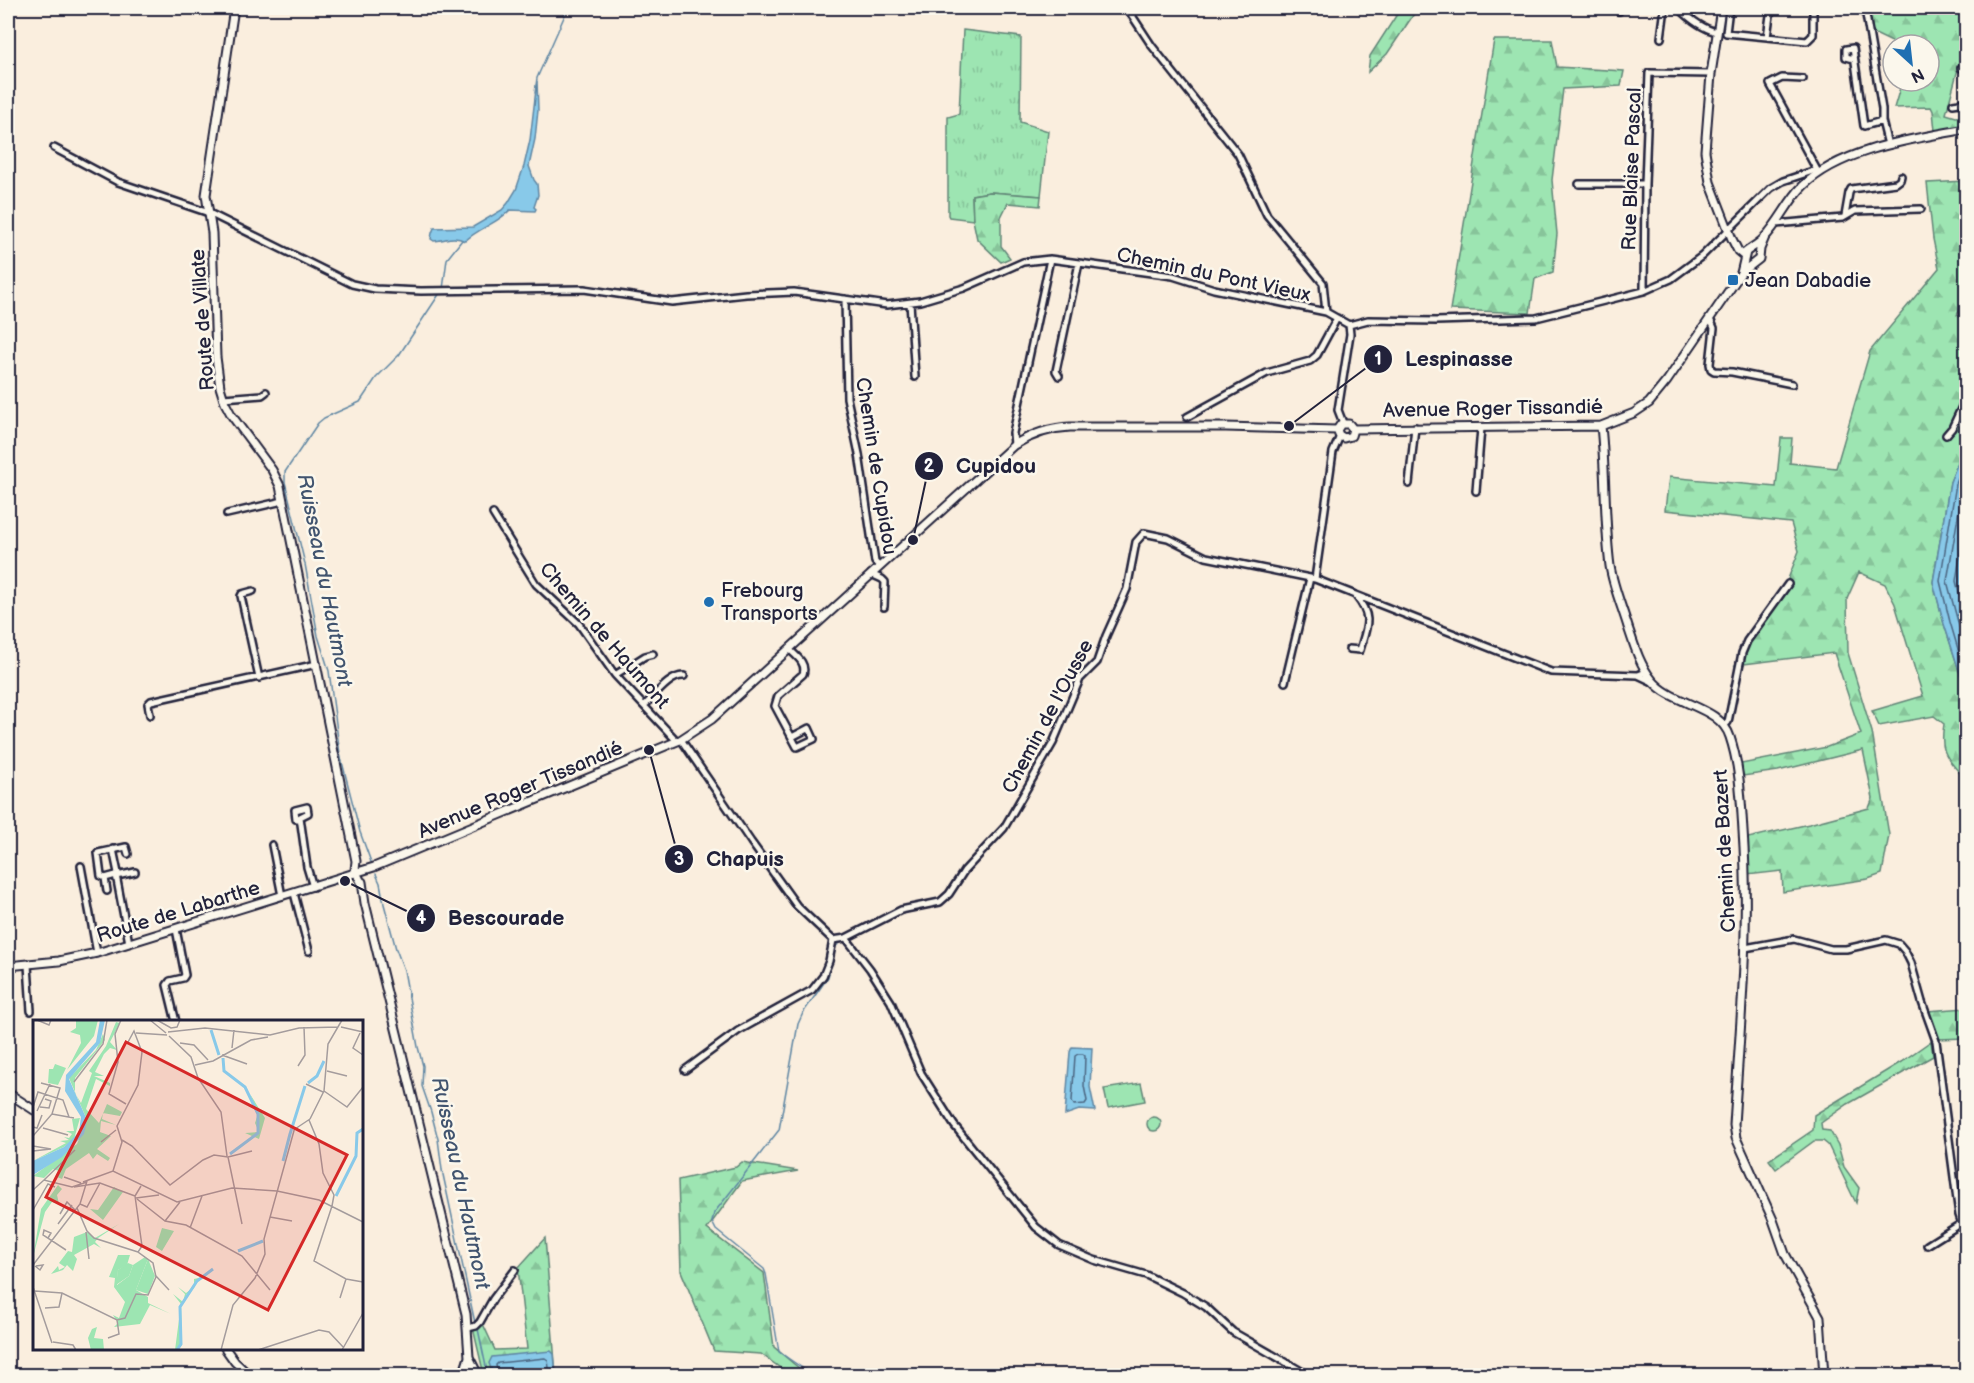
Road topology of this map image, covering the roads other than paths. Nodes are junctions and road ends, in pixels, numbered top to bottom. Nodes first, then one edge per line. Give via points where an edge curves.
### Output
1 (234, 8) edge
2 (1127, 8) edge
3 (1665, 8) edge
4 (1679, 8) edge
5 (1720, 8) edge
6 (1729, 8) edge
7 (1771, 8) edge
8 (1813, 8) edge
9 (1865, 9) edge
10 (1717, 32) junction
11 (1767, 37) junction
12 (1661, 38) dead end
13 (1854, 59) dead end
14 (1711, 74) junction
15 (1803, 80) dead end
16 (1966, 102) edge
17 (1953, 105) dead end
18 (1882, 121) junction
19 (1966, 129) edge
20 (1888, 145) junction
21 (54, 148) dead end
22 (1817, 172) junction
23 (1900, 176) dead end
24 (1645, 183) junction
25 (1579, 184) dead end
26 (1921, 209) dead end
27 (209, 213) junction
28 (1845, 216) junction
29 (1776, 224) junction
30 (1728, 229) junction
31 (1765, 237) junction
32 (1747, 253) junction
33 (1760, 254) junction
34 (1050, 259) junction
35 (1079, 263) junction
36 (1753, 264) junction
37 (1741, 273) junction
38 (1644, 291) junction
39 (845, 299) junction
40 (910, 303) junction
41 (1326, 312) junction
42 (1337, 318) junction
43 (1710, 319) junction
44 (1349, 325) junction
45 (1059, 376) dead end
46 (915, 377) dead end
47 (1792, 384) dead end
48 (266, 392) dead end
49 (1966, 398) edge
50 (223, 399) junction
51 (1187, 417) dead end
52 (1343, 423) junction
53 (1602, 426) junction
54 (1415, 427) junction
55 (1481, 428) junction
56 (1353, 429) junction
57 (1339, 433) junction
58 (1946, 435) dead end
59 (1014, 445) junction
60 (1409, 484) dead end
61 (1476, 491) dead end
62 (283, 501) junction
63 (227, 514) dead end
64 (493, 514) dead end
65 (879, 567) junction
66 (871, 574) junction
67 (1313, 579) junction
68 (1788, 584) dead end
69 (253, 591) dead end
70 (1355, 596) junction
71 (884, 607) dead end
72 (789, 649) junction
73 (1349, 649) dead end
74 (653, 654) dead end
75 (317, 664) junction
76 (1646, 672) junction
77 (615, 675) junction
78 (1638, 675) junction
79 (684, 676) dead end
80 (259, 678) junction
81 (1285, 682) dead end
82 (1655, 684) junction
83 (645, 705) junction
84 (150, 715) dead end
85 (1725, 725) junction
86 (792, 737) dead end
87 (680, 740) junction
88 (300, 819) dead end
89 (272, 845) dead end
90 (113, 849) junction
91 (128, 854) dead end
92 (81, 866) dead end
93 (135, 872) dead end
94 (359, 872) junction
95 (117, 875) junction
96 (105, 878) junction
97 (313, 887) junction
98 (107, 891) dead end
99 (294, 892) junction
100 (282, 896) junction
101 (177, 929) junction
102 (846, 938) junction
103 (833, 940) junction
104 (129, 943) junction
105 (1745, 948) junction
106 (309, 951) dead end
107 (97, 953) junction
108 (28, 965) junction
109 (8, 966) edge
110 (31, 1011) dead end
111 (176, 1020) edge
112 (685, 1070) dead end
113 (8, 1093) edge
114 (33, 1109) edge
115 (1962, 1223) junction
116 (1966, 1236) edge
117 (1928, 1245) dead end
118 (515, 1270) dead end
119 (468, 1328) junction
120 (226, 1350) edge
121 (469, 1372) edge
122 (250, 1376) edge
123 (1310, 1376) edge
124 (1824, 1376) edge

1 - 27 street, Route de Villate via 207,180
2 - 41 street via 1152,46 1238,154 1267,215 1323,283
3 - 12 street
4 - 10 street
5 - 10 street
6 - 11 street via 1726,33
7 - 11 street
8 - 11 street via 1813,35 1807,41
9 - 18 street
10 - 14 street
13 - 18 street via 1864,126
14 - 24 street, Rue Blaise Pascal via 1649,74
14 - 30 street via 1705,151 1710,182
15 - 22 street via 1782,78 1770,84
16 - 17 street
18 - 20 street
19 - 20 street
20 - 22 street
21 - 27 street via 118,182
22 - 29 street
22 - 30 street via 1771,188
23 - 28 street via 1896,183 1851,189
24 - 25 street
24 - 38 street, Rue Blaise Pascal
26 - 28 street via 1855,211
27 - 39 street, Chemin du Pont Vieux via 352,284 375,290 584,289 672,302 794,292
27 - 50 street, Route de Villate via 216,357
28 - 29 street
29 - 31 street
30 - 32 street via 1738,251
30 - 38 street via 1702,256 1671,279
31 - 32 street
31 - 33 street
32 - 33 street via 1757,250
32 - 36 street via 1748,262
32 - 37 street, Avenue Roger Tissandié
33 - 36 street
34 - 35 street, Chemin du Pont Vieux
34 - 40 street, Chemin du Pont Vieux via 1023,262 964,288
34 - 59 street via 1013,433
35 - 41 street, Chemin du Pont Vieux via 1173,276 1214,289
35 - 45 street via 1056,371
36 - 37 street, Avenue Roger Tissandié
37 - 43 street, Avenue Roger Tissandié
38 - 44 street via 1536,318 1368,320
39 - 40 street, Chemin du Pont Vieux via 887,305
39 - 65 street, Chemin de Cupidou via 847,398
40 - 46 street
41 - 42 street, Chemin du Pont Vieux
42 - 44 street, Chemin du Pont Vieux
42 - 51 street via 1310,361 1267,373
43 - 47 street via 1714,328 1711,369
43 - 53 street, Avenue Roger Tissandié via 1649,403
44 - 52 street via 1338,410
48 - 50 street
49 - 58 street
50 - 62 street, Route de Villate via 272,470
52 - 56 street
52 - 57 street
53 - 55 street, Avenue Roger Tissandié
53 - 76 street via 1610,567
54 - 55 street, Avenue Roger Tissandié
54 - 56 street, Avenue Roger Tissandié
54 - 60 street
55 - 61 street
56 - 57 street via 1349,437
57 - 59 street, Avenue Roger Tissandié via 1226,427 1056,428 1035,433
57 - 67 street
59 - 65 street, Avenue Roger Tissandié
62 - 63 street
62 - 75 street, Route de Villate
64 - 77 street, Chemin de Haumont via 536,584 579,624
65 - 66 street, Avenue Roger Tissandié
66 - 71 street via 885,582
66 - 72 street, Avenue Roger Tissandié
67 - 70 street, Chemin de l'Ousse
67 - 81 street
67 - 102 street, Chemin de l'Ousse via 1206,557 1168,538 1144,533 1136,542 1127,589 1096,662 1080,679 1053,743 1004,828 940,902 901,910
68 - 85 street via 1742,654
69 - 80 street via 242,596
70 - 73 street via 1365,608 1367,622 1360,650
70 - 78 street, Chemin de l'Ousse via 1551,672
72 - 86 street via 805,669 778,696 775,706
72 - 87 street, Avenue Roger Tissandié via 712,719
74 - 77 street
75 - 80 street
75 - 94 street, Route de Villate
76 - 78 street, Chemin de l'Ousse
76 - 82 street
77 - 83 street, Chemin de Haumont
78 - 82 street, Chemin de l'Ousse
79 - 83 street via 671,681
80 - 84 street via 151,701
82 - 85 street
83 - 87 street, Chemin de Haumont
85 - 105 street, Chemin de Bazert via 1740,783 1747,897
87 - 94 street, Avenue Roger Tissandié
87 - 103 street, Chemin de Haumont via 797,906
88 - 97 street
89 - 100 street
90 - 91 street via 126,847
90 - 95 street
90 - 96 street via 97,854
92 - 107 street
93 - 95 street
94 - 97 street, Route de Labarthe
94 - 119 street
95 - 96 street
95 - 104 street
96 - 98 street
97 - 99 street, Route de Labarthe
99 - 100 street, Route de Labarthe
99 - 106 street
100 - 101 street, Route de Labarthe
101 - 104 street, Route de Labarthe
101 - 111 street via 185,975 167,985
102 - 103 street, Chemin de l'Ousse
102 - 123 street via 891,1002 921,1073 954,1125 1036,1227 1059,1245 1146,1275 1183,1293 1206,1307 1233,1332
103 - 112 street via 826,969 816,986 738,1031
104 - 107 street, Route de Labarthe
105 - 115 street via 1794,939 1846,949 1886,940 1899,944 1905,951 1936,1041
105 - 124 street, Chemin de Bazert via 1736,1138 1785,1254 1820,1317
107 - 108 street, Route de Labarthe
108 - 109 street, Route de Labarthe
108 - 110 street
113 - 114 street
115 - 116 street
115 - 117 street
118 - 119 street via 480,1322
119 - 121 street
120 - 122 street

